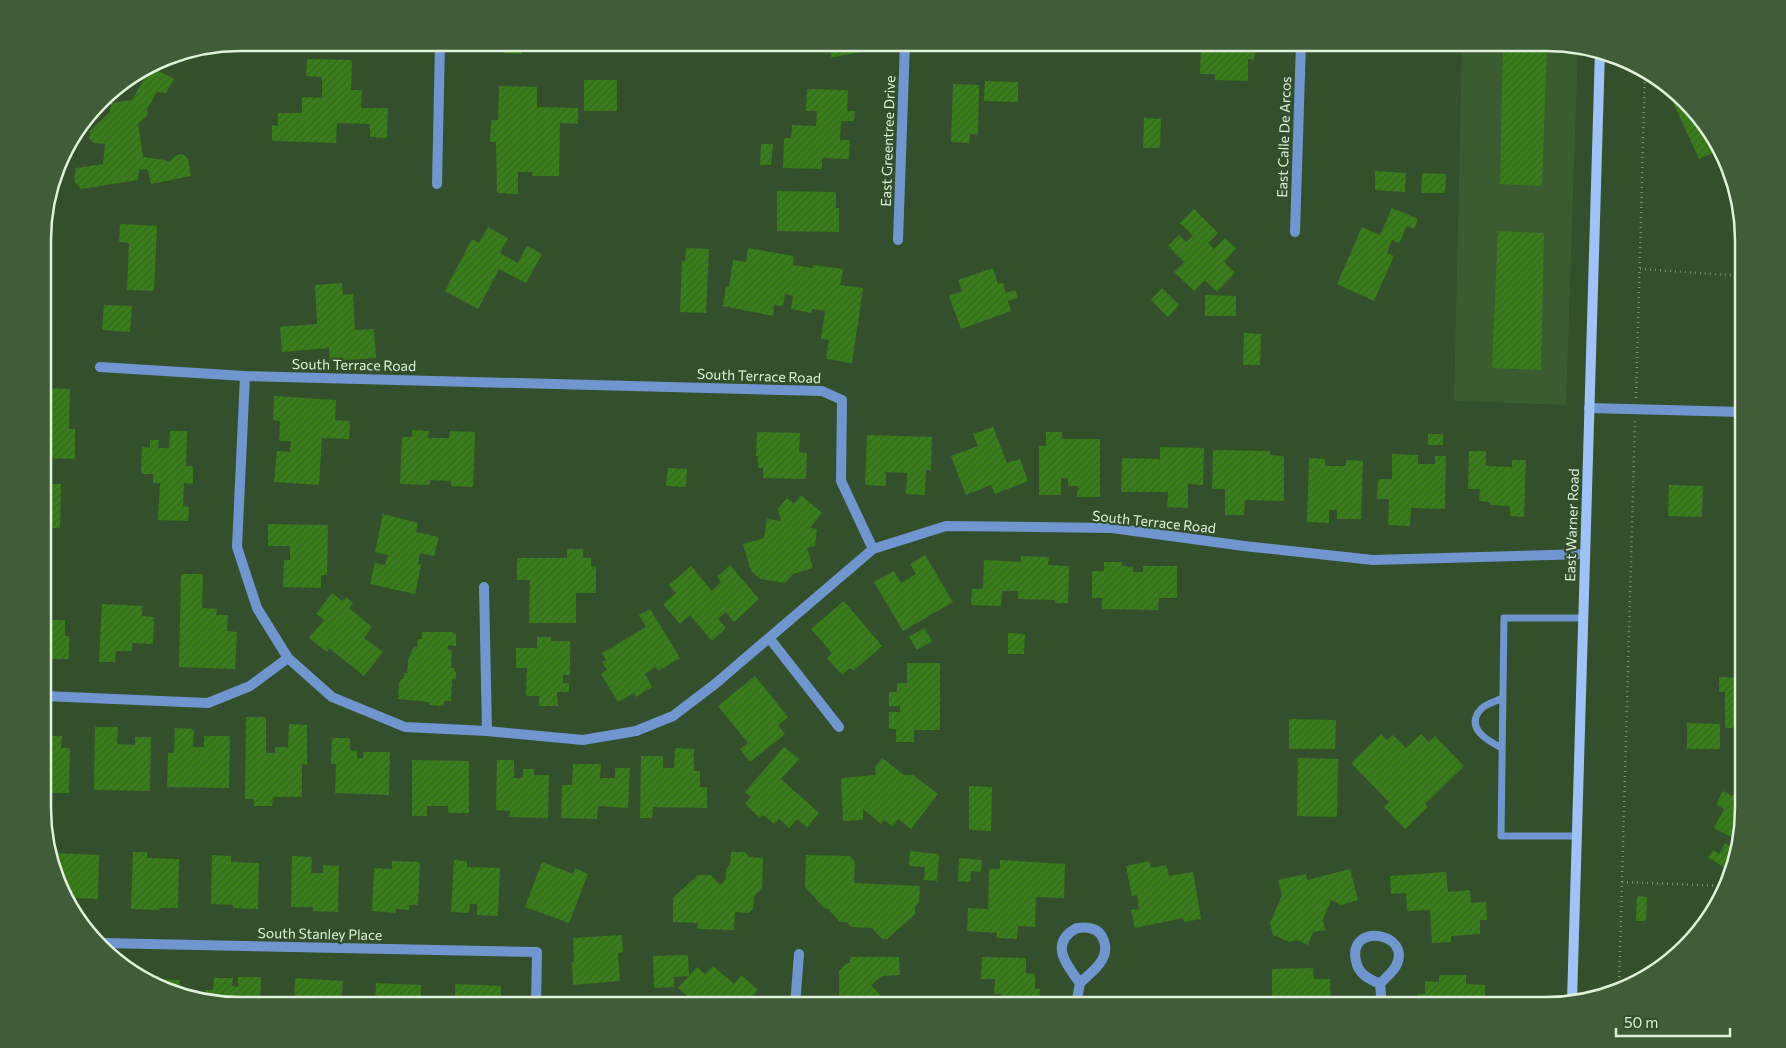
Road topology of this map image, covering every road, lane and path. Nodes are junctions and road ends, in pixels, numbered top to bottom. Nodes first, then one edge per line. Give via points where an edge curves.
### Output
1 (440, 51) edge
2 (904, 51) edge
3 (1301, 51) edge
4 (1600, 59) edge
5 (1645, 80) edge
6 (437, 184) dead end
7 (1295, 232) dead end
8 (898, 240) dead end
9 (1640, 269) junction
10 (1735, 275) edge
11 (100, 367) dead end
12 (245, 376) junction
13 (1589, 408) junction
14 (1636, 409) junction
15 (1735, 412) edge
16 (873, 549) junction
17 (1585, 554) junction
18 (484, 587) dead end
19 (1583, 618) junction
20 (770, 639) junction
21 (288, 658) junction
22 (51, 696) edge
23 (1503, 698) junction
24 (839, 727) dead end
25 (487, 731) junction
26 (1502, 748) junction
27 (1577, 836) junction
28 (1622, 882) junction
29 (1717, 886) edge
30 (109, 943) edge
31 (799, 954) dead end
32 (1619, 981) edge
33 (1080, 983) junction
34 (1380, 984) junction
35 (1572, 995) edge
36 (536, 997) edge
37 (796, 997) edge
38 (1077, 997) edge
39 (1381, 997) edge

1 - 6 street
2 - 8 street, East Greentree Drive
3 - 7 street, East Calle De Arcos
4 - 13 main road, East Warner Road
5 - 9 path
9 - 10 path
9 - 14 path
11 - 12 street, South Terrace Road
12 - 16 street, South Terrace Road via 822,391 842,400 841,481
12 - 21 street via 237,547 257,608
13 - 14 street
13 - 17 main road, East Warner Road
14 - 15 street
14 - 28 path
16 - 17 street, South Terrace Road via 946,526 1112,528 1373,560
16 - 20 street
17 - 19 main road, East Warner Road
18 - 25 street
19 - 23 lane via 1504,618
19 - 27 main road, East Warner Road
20 - 24 street
20 - 25 street via 673,716 636,731 583,740
21 - 22 street via 250,686 208,703
21 - 25 street via 332,697 405,727
23 - 26 lane
23 - 26 lane via 1481,709 1476,719 1476,729 1481,735
26 - 27 lane via 1501,836
27 - 35 main road, East Warner Road
28 - 29 path
28 - 32 path
30 - 36 street, South Stanley Place via 537,952
31 - 37 street
33 - 33 street via 1100,964 1105,952 1104,940 1090,928 1077,928 1068,935 1063,946 1067,967
33 - 38 street
34 - 34 street via 1396,966 1398,954 1396,947 1382,935 1369,936 1359,943 1354,955 1357,968
34 - 39 street

